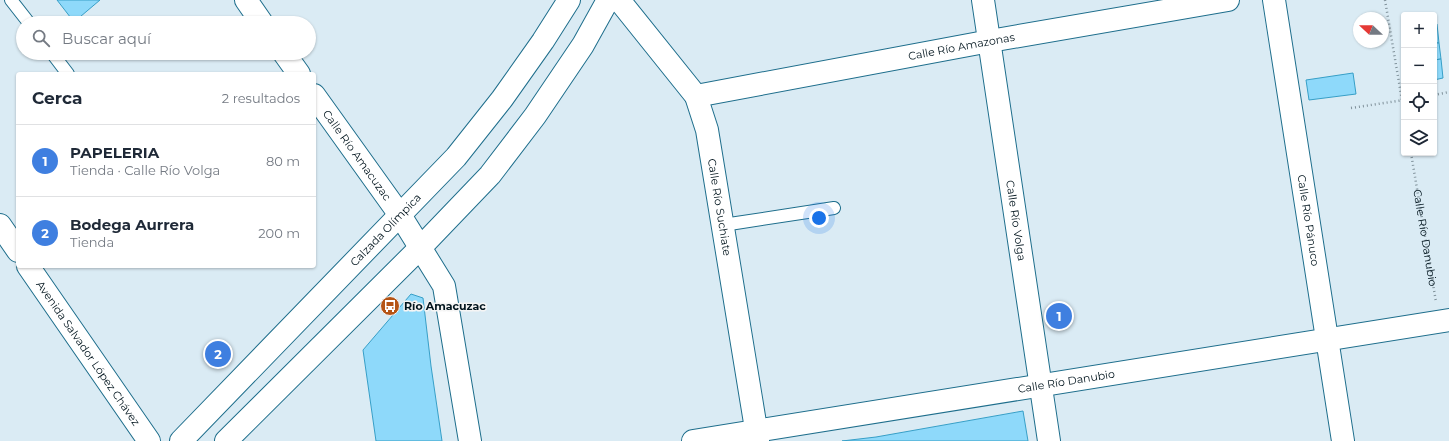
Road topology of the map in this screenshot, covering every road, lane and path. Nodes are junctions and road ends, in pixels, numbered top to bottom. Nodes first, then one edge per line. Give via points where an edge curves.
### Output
1 (11, 0) edge
2 (246, 0) edge
3 (569, 0) edge
4 (608, 0) edge
5 (620, 0) edge
6 (983, 0) edge
7 (1228, 0) edge
8 (1274, 0) edge
9 (1385, 0) edge
10 (24, 16) edge
11 (257, 16) edge
12 (990, 41) junction
13 (57, 60) edge
14 (289, 60) edge
15 (66, 72) edge
16 (298, 72) edge
17 (1401, 89) edge
18 (1449, 92) edge
19 (1437, 94) edge
20 (696, 96) junction
21 (316, 98) edge
22 (1401, 100) edge
23 (1351, 108) dead end
24 (1412, 156) edge
25 (834, 208) dead end
26 (400, 215) junction
27 (722, 225) junction
28 (421, 248) junction
29 (29, 268) edge
30 (1444, 321) edge
31 (1328, 340) junction
32 (1041, 386) junction
33 (757, 436) edge
34 (149, 441) edge
35 (181, 441) edge
36 (226, 441) edge
37 (470, 441) edge
38 (693, 441) edge
39 (1049, 441) edge
40 (1343, 441) edge

1 - 10 lane
2 - 11 street
3 - 26 street, Calzada Olímpica via 544,41 502,99 456,157
4 - 28 street via 583,44 535,116 490,175
5 - 20 street, Calle Río Suchiate
6 - 12 street, Calle Río Volga
7 - 12 street, Calle Río Amazonas
8 - 31 street, Calle Río Pánuco
9 - 17 path
12 - 20 street, Calle Río Amazonas
12 - 32 street, Calle Río Volga
13 - 15 lane
14 - 16 street
18 - 19 path
20 - 27 street, Calle Río Suchiate via 707,130
21 - 26 street, Calle Río Amacuzac
22 - 23 path
24 - 30 path, Calle Río Danubio
25 - 27 lane
26 - 28 street, Calle Río Amacuzac
26 - 35 street, Calzada Olímpica
27 - 33 street, Calle Río Suchiate
28 - 36 street
28 - 37 street, Calle Río Amacuzac via 444,286
29 - 34 street, Avenida Salvador López Chávez
30 - 31 street, Calle Río Danubio
31 - 32 street, Calle Río Danubio
31 - 40 street, Calle Río Pánuco
32 - 33 street, Calle Río Danubio
32 - 39 street, Calle Río Volga
33 - 38 street, Calle Río Danubio

